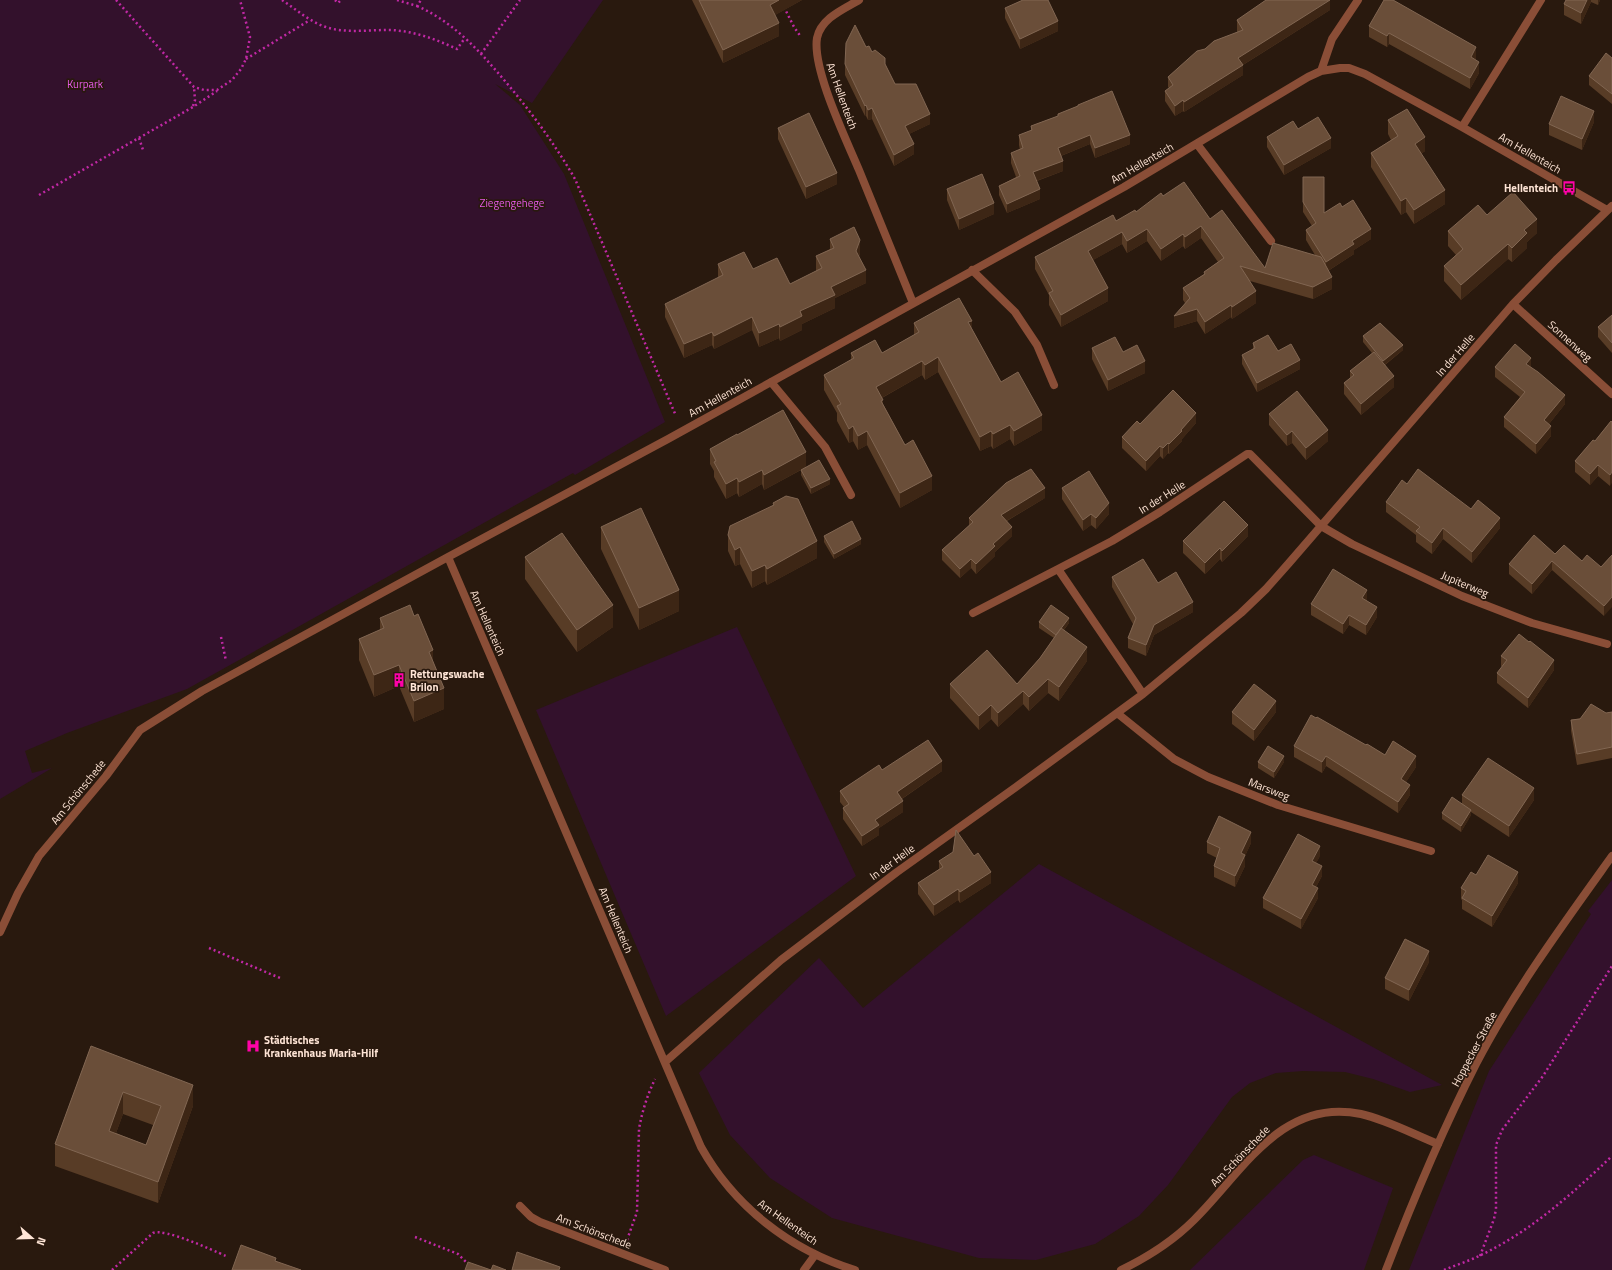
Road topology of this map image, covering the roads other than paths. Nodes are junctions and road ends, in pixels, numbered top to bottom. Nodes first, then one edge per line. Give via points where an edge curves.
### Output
1 (859, 0) edge
2 (1358, 0) edge
3 (1541, 0) edge
4 (1321, 71) junction
5 (1462, 127) junction
6 (1197, 144) junction
7 (1609, 208) edge
8 (1271, 241) dead end
9 (972, 270) junction
10 (913, 303) junction
11 (1513, 304) junction
12 (771, 382) junction
13 (1054, 385) dead end
14 (1612, 394) edge
15 (851, 496) dead end
16 (1321, 526) junction
17 (448, 557) junction
18 (1058, 569) junction
19 (973, 613) dead end
20 (1607, 644) dead end
21 (202, 692) joint
22 (1143, 694) junction
23 (1117, 713) junction
24 (1431, 852) dead end
25 (1612, 856) edge
26 (0, 932) edge
27 (665, 1062) junction
28 (1438, 1144) junction
29 (520, 1206) dead end
30 (814, 1254) junction
31 (665, 1270) edge
32 (804, 1270) edge
33 (855, 1270) edge
34 (1122, 1270) edge
35 (1386, 1270) edge

1 - 10 street, Am Hellenteich via 826,21 818,36 817,58 829,98
2 - 4 street via 1332,39
3 - 5 street
4 - 5 street, Am Hellenteich via 1340,68 1357,70
4 - 6 street, Am Hellenteich
5 - 7 street, Am Hellenteich
6 - 8 street
6 - 9 street, Am Hellenteich
7 - 11 street, In der Helle
9 - 10 street, Am Hellenteich
9 - 13 street via 1014,312 1037,345
10 - 12 street, Am Hellenteich
11 - 14 street, Sonnenweg
11 - 16 street, In der Helle
12 - 15 street via 825,447
12 - 17 street, Am Hellenteich
16 - 18 street, In der Helle via 1253,456 1247,454 1160,512
16 - 20 street, Jupiterweg via 1352,544 1462,596 1532,623
16 - 22 street, In der Helle via 1266,590 1241,614
17 - 21 street, Am Hellenteich
17 - 27 street, Am Hellenteich
18 - 19 street, In der Helle
18 - 22 street
21 - 26 street, Am Schönschede via 140,730 106,776 39,856
22 - 23 street, In der Helle
23 - 24 street, Marsweg via 1174,759 1208,777 1278,805
23 - 27 street, In der Helle via 897,872 782,960
25 - 28 street, Hoppecker Straße via 1508,1009 1476,1064
27 - 30 street, Am Hellenteich via 701,1147 723,1182 764,1222
28 - 34 street, Am Schönschede via 1360,1114 1325,1112 1306,1117 1287,1126 1263,1144 1212,1202 1176,1237
28 - 35 street, Hoppecker Straße
29 - 31 street, Am Schönschede via 540,1222
30 - 32 street
30 - 33 street

